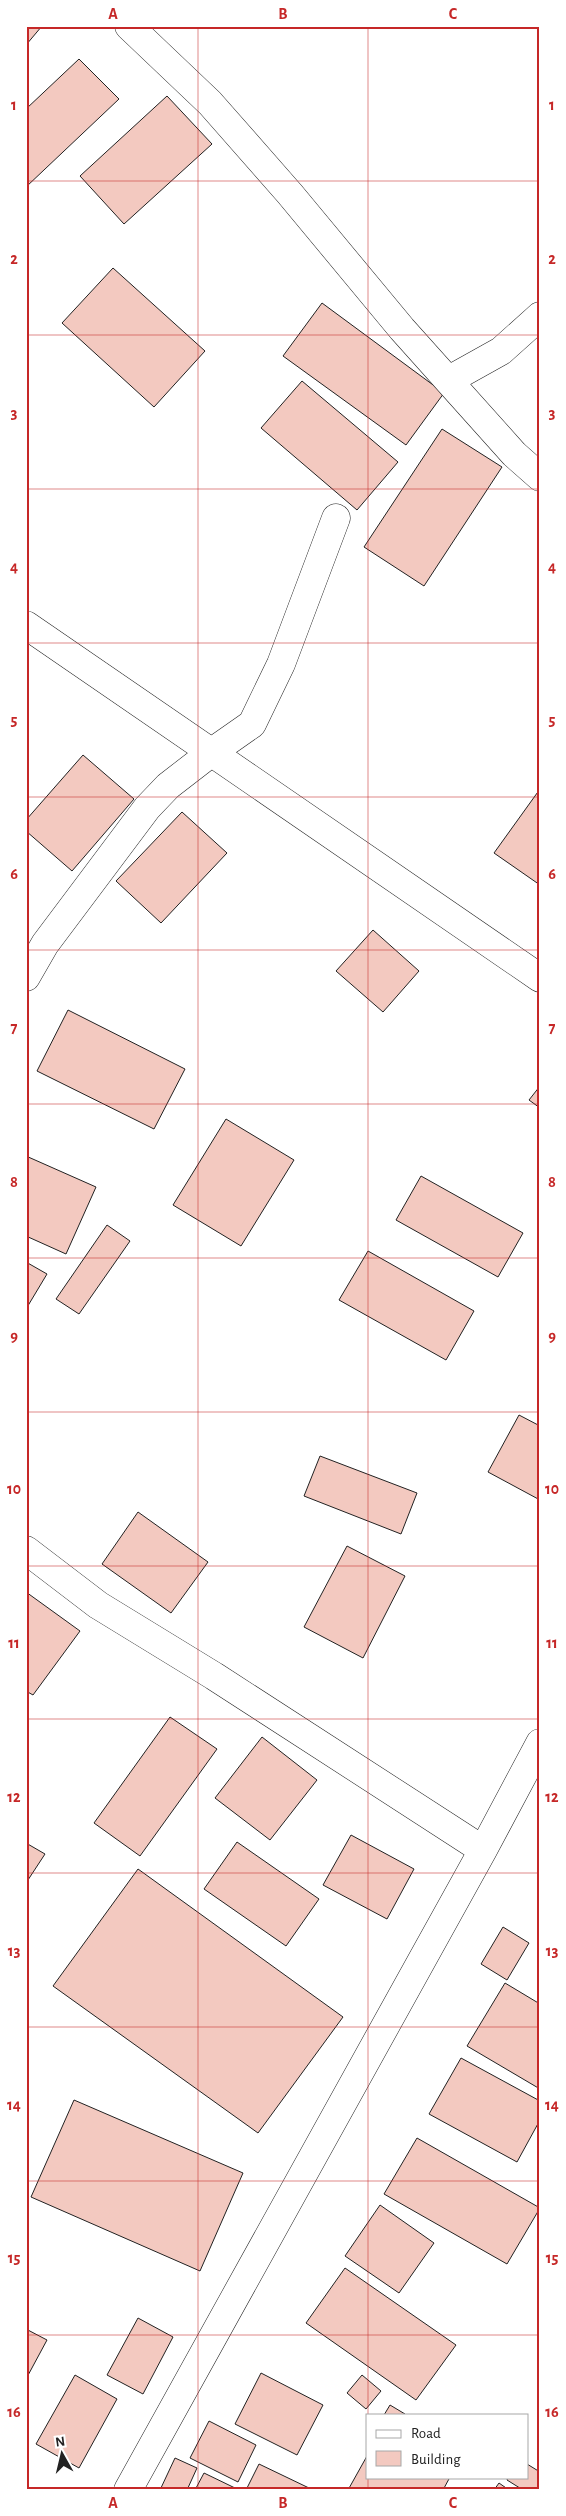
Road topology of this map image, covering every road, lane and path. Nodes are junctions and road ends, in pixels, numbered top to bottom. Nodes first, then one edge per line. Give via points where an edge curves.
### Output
1 (129, 26) edge
2 (540, 316) edge
3 (448, 380) junction
4 (540, 477) edge
5 (336, 518) dead end
6 (26, 625) edge
7 (212, 752) junction
8 (26, 977) edge
9 (540, 978) edge
10 (26, 1550) edge
11 (540, 1743) edge
12 (483, 1850) junction
13 (128, 2490) edge

1 - 3 street via 210,104
2 - 3 street via 501,350
3 - 4 street via 514,454
5 - 7 street via 281,664 252,724
6 - 7 street
7 - 8 street via 168,786 147,808 45,944
7 - 9 street
10 - 12 street via 98,1605
11 - 12 street
12 - 13 street

